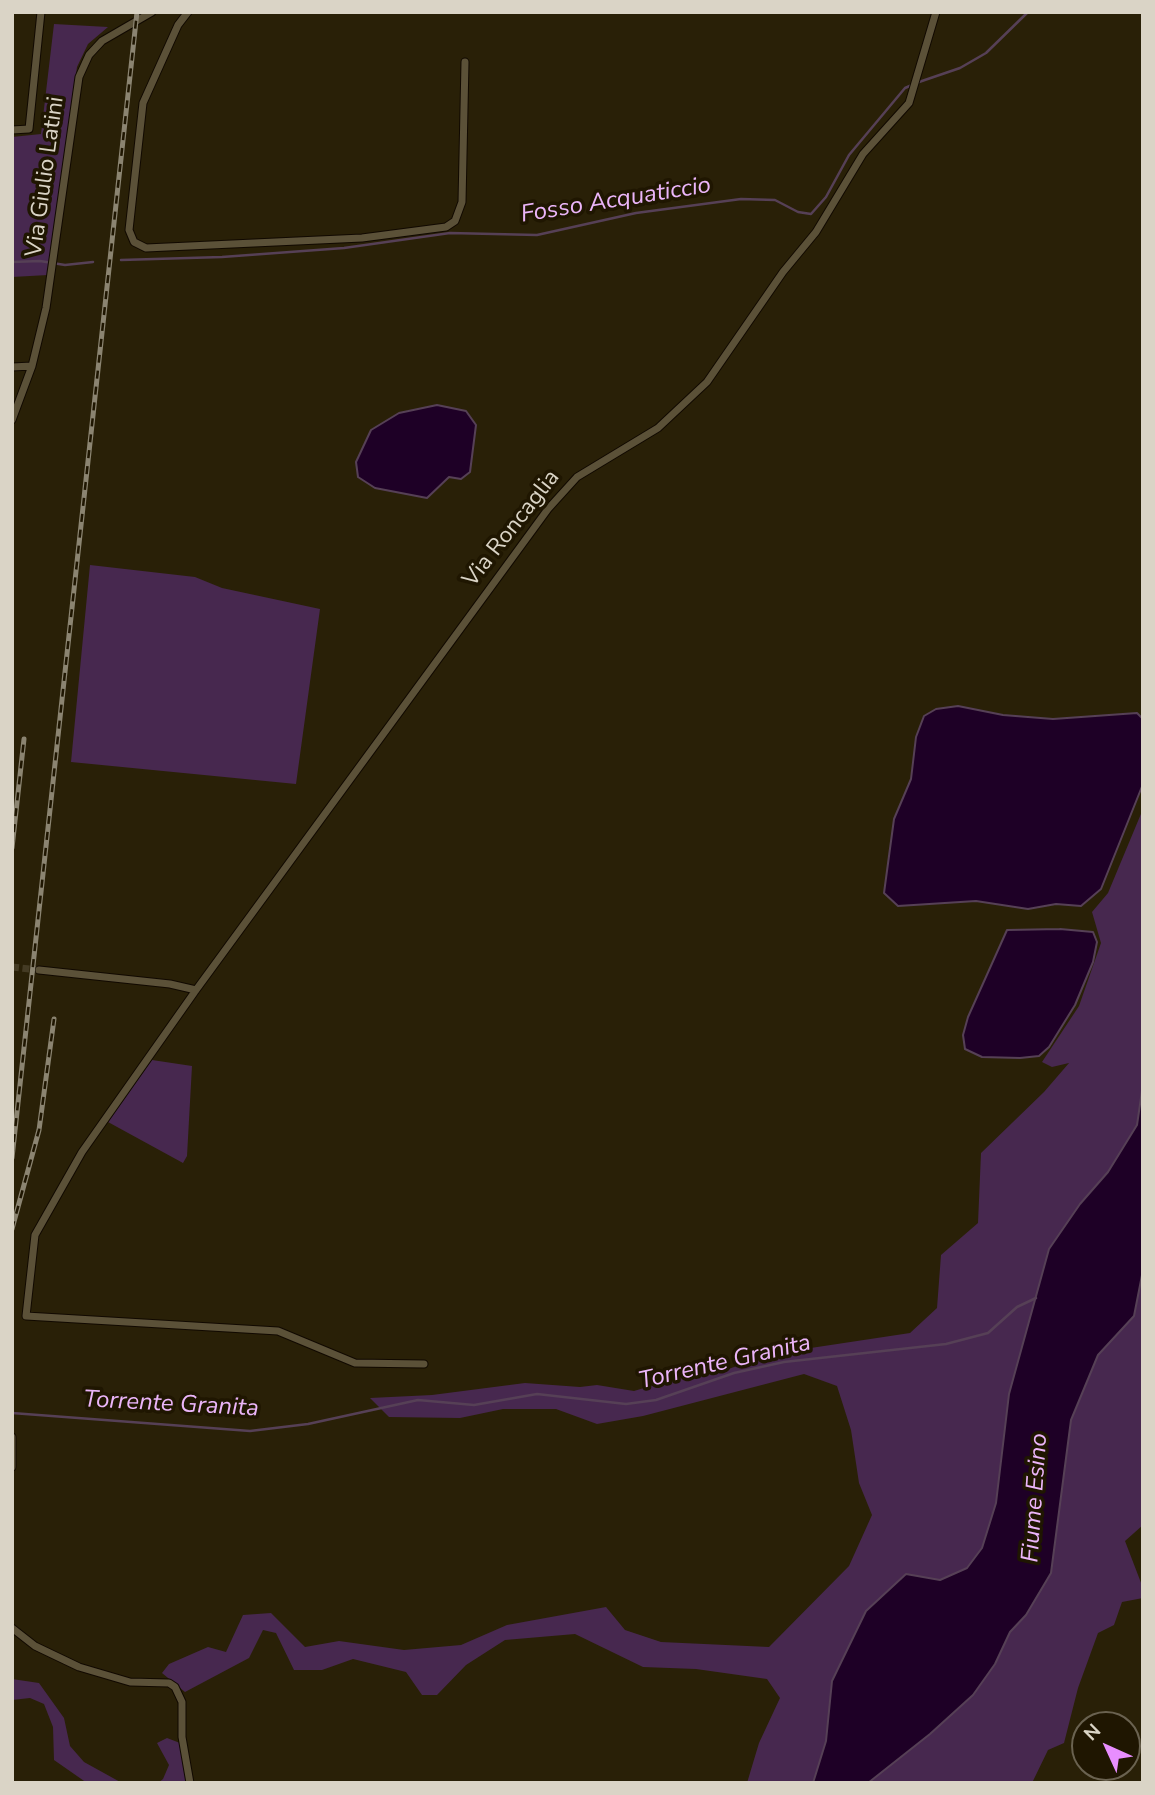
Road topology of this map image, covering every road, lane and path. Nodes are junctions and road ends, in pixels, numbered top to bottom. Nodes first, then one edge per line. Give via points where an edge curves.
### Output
1 (41, 12) edge
2 (152, 12) edge
3 (188, 12) edge
4 (936, 12) edge
5 (465, 62) dead end
6 (12, 130) edge
7 (32, 366) junction
8 (12, 367) edge
9 (12, 420) edge
10 (38, 970) tunnel mouth
11 (196, 990) junction
12 (424, 1364) dead end
13 (12, 1437) edge
14 (12, 1467) edge
15 (12, 1628) edge
16 (190, 1783) edge

1 - 6 street via 29,129
2 - 7 street, Via Giulio Latini via 102,41 79,77 52,271
3 - 5 street via 178,24 143,103 129,230 134,242 146,248 362,238 455,222 462,202
4 - 11 street, Via Roncaglia via 903,113 863,154 816,232 698,393 658,428 577,477 548,509
7 - 8 street
7 - 9 street, Via Giulio Latini
10 - 11 street
11 - 12 street, Via Roncaglia via 47,1208 33,1244 26,1315 278,1331 355,1363
13 - 14 street
15 - 16 street via 35,1646 79,1667 130,1682 176,1687 182,1702 181,1737

